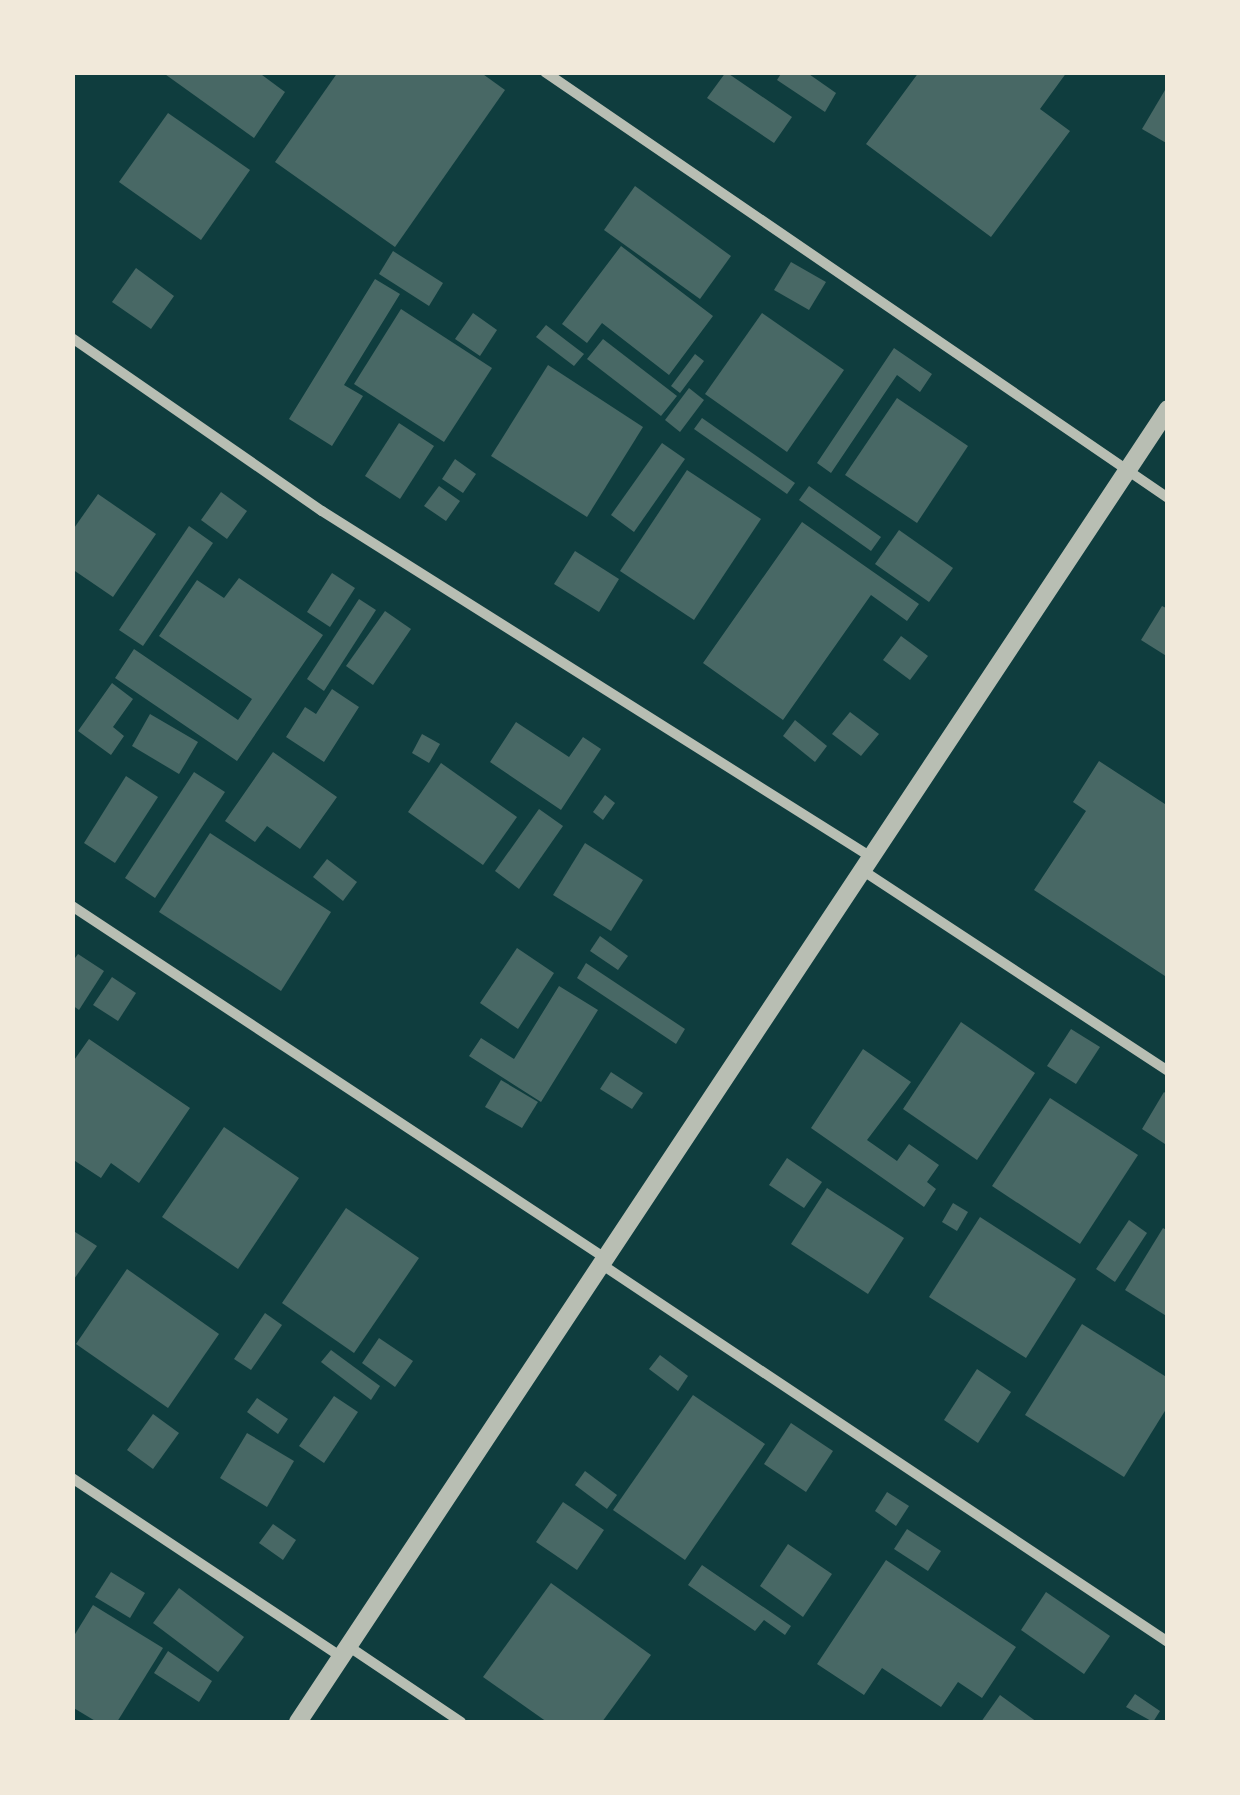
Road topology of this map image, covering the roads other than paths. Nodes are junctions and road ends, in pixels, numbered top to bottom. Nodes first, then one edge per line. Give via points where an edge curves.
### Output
1 (545, 72) edge
2 (72, 338) edge
3 (1168, 410) edge
4 (1126, 471) junction
5 (1168, 498) edge
6 (866, 863) junction
7 (72, 906) edge
8 (1168, 1071) edge
9 (603, 1261) junction
10 (72, 1478) edge
11 (1168, 1642) edge
12 (344, 1652) junction
13 (298, 1722) edge
14 (461, 1722) edge

1 - 4 street
2 - 6 street via 322,511
3 - 4 street
4 - 5 street
4 - 6 street
6 - 8 street
6 - 9 street
7 - 9 street
9 - 11 street
9 - 12 street
10 - 12 street
12 - 13 street
12 - 14 street

